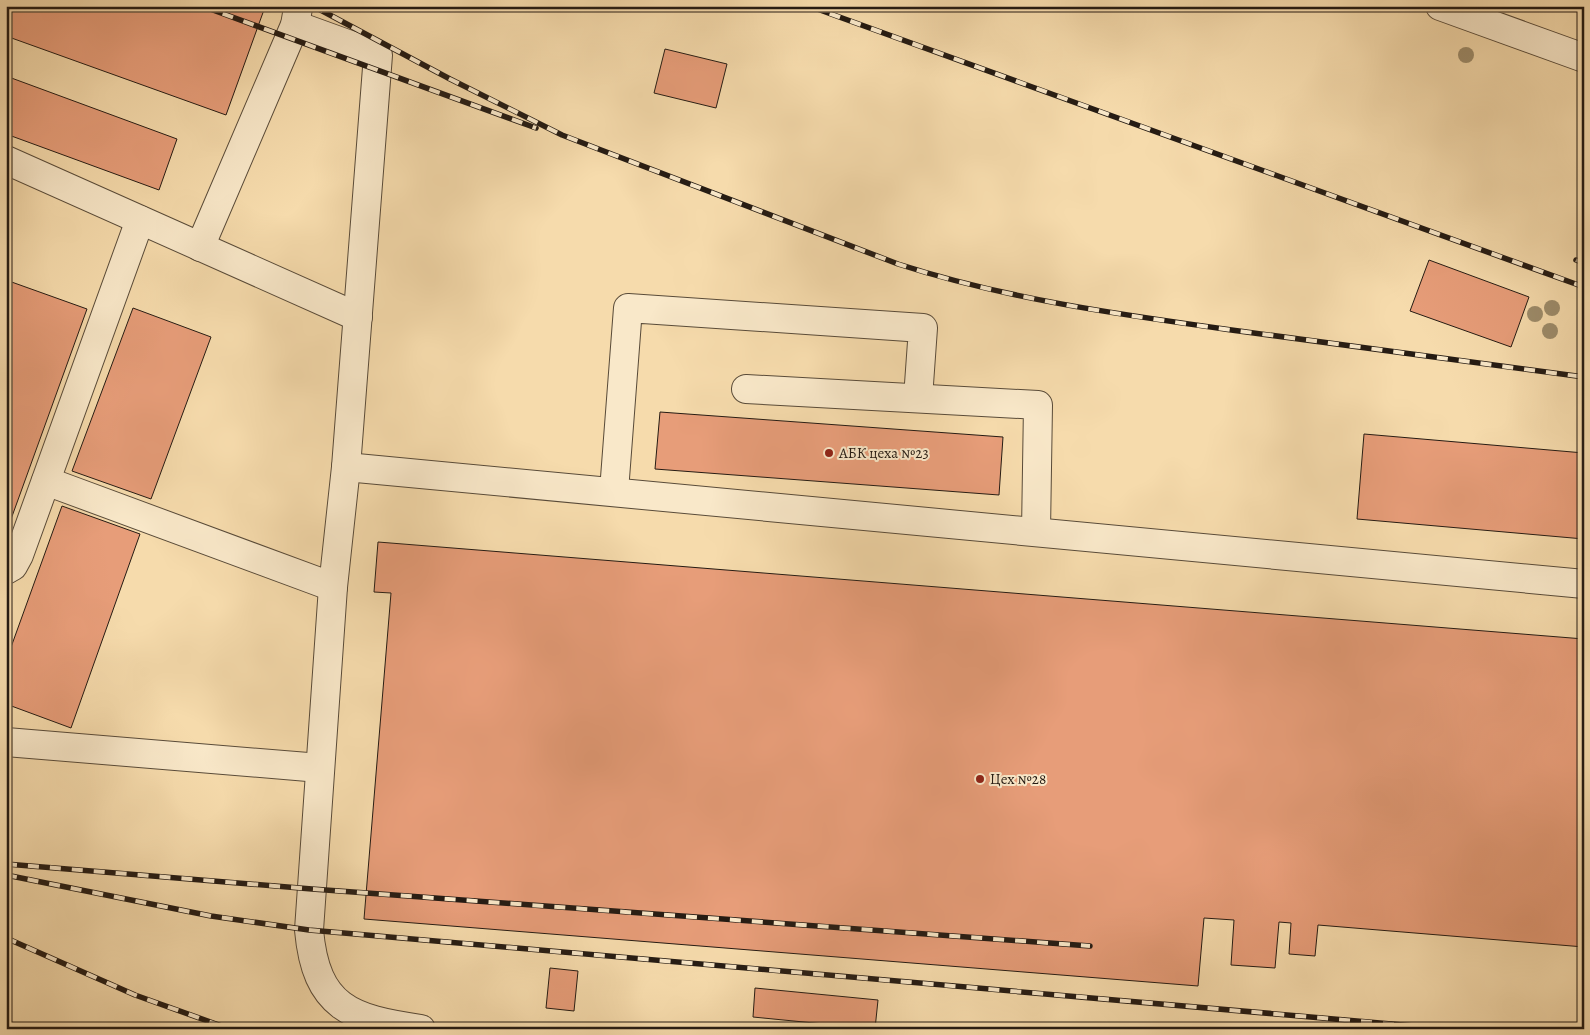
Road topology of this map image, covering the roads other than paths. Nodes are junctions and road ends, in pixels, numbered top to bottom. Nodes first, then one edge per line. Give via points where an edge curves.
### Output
1 (1440, 6) edge
2 (297, 16) edge
3 (1584, 58) edge
4 (6, 160) edge
5 (140, 220) junction
6 (200, 247) junction
7 (358, 317) junction
8 (746, 389) dead end
9 (918, 398) junction
10 (346, 467) junction
11 (46, 481) junction
12 (614, 491) junction
13 (1036, 531) junction
14 (6, 570) edge
15 (1584, 584) edge
16 (333, 588) junction
17 (6, 742) edge
18 (320, 768) junction
19 (383, 1026) edge
20 (422, 1029) edge

1 - 3 street
2 - 6 street
2 - 7 street via 378,55
4 - 5 street
5 - 6 street
5 - 11 street
6 - 7 street
7 - 10 street
8 - 9 street
9 - 12 street via 923,328 628,308
9 - 13 street via 1038,405
10 - 12 street
10 - 16 street
11 - 14 street via 19,555 13,566
11 - 16 street
12 - 13 street
13 - 15 street
16 - 18 street
17 - 18 street
18 - 19 street via 309,930 311,955 323,985 333,998
19 - 20 street

